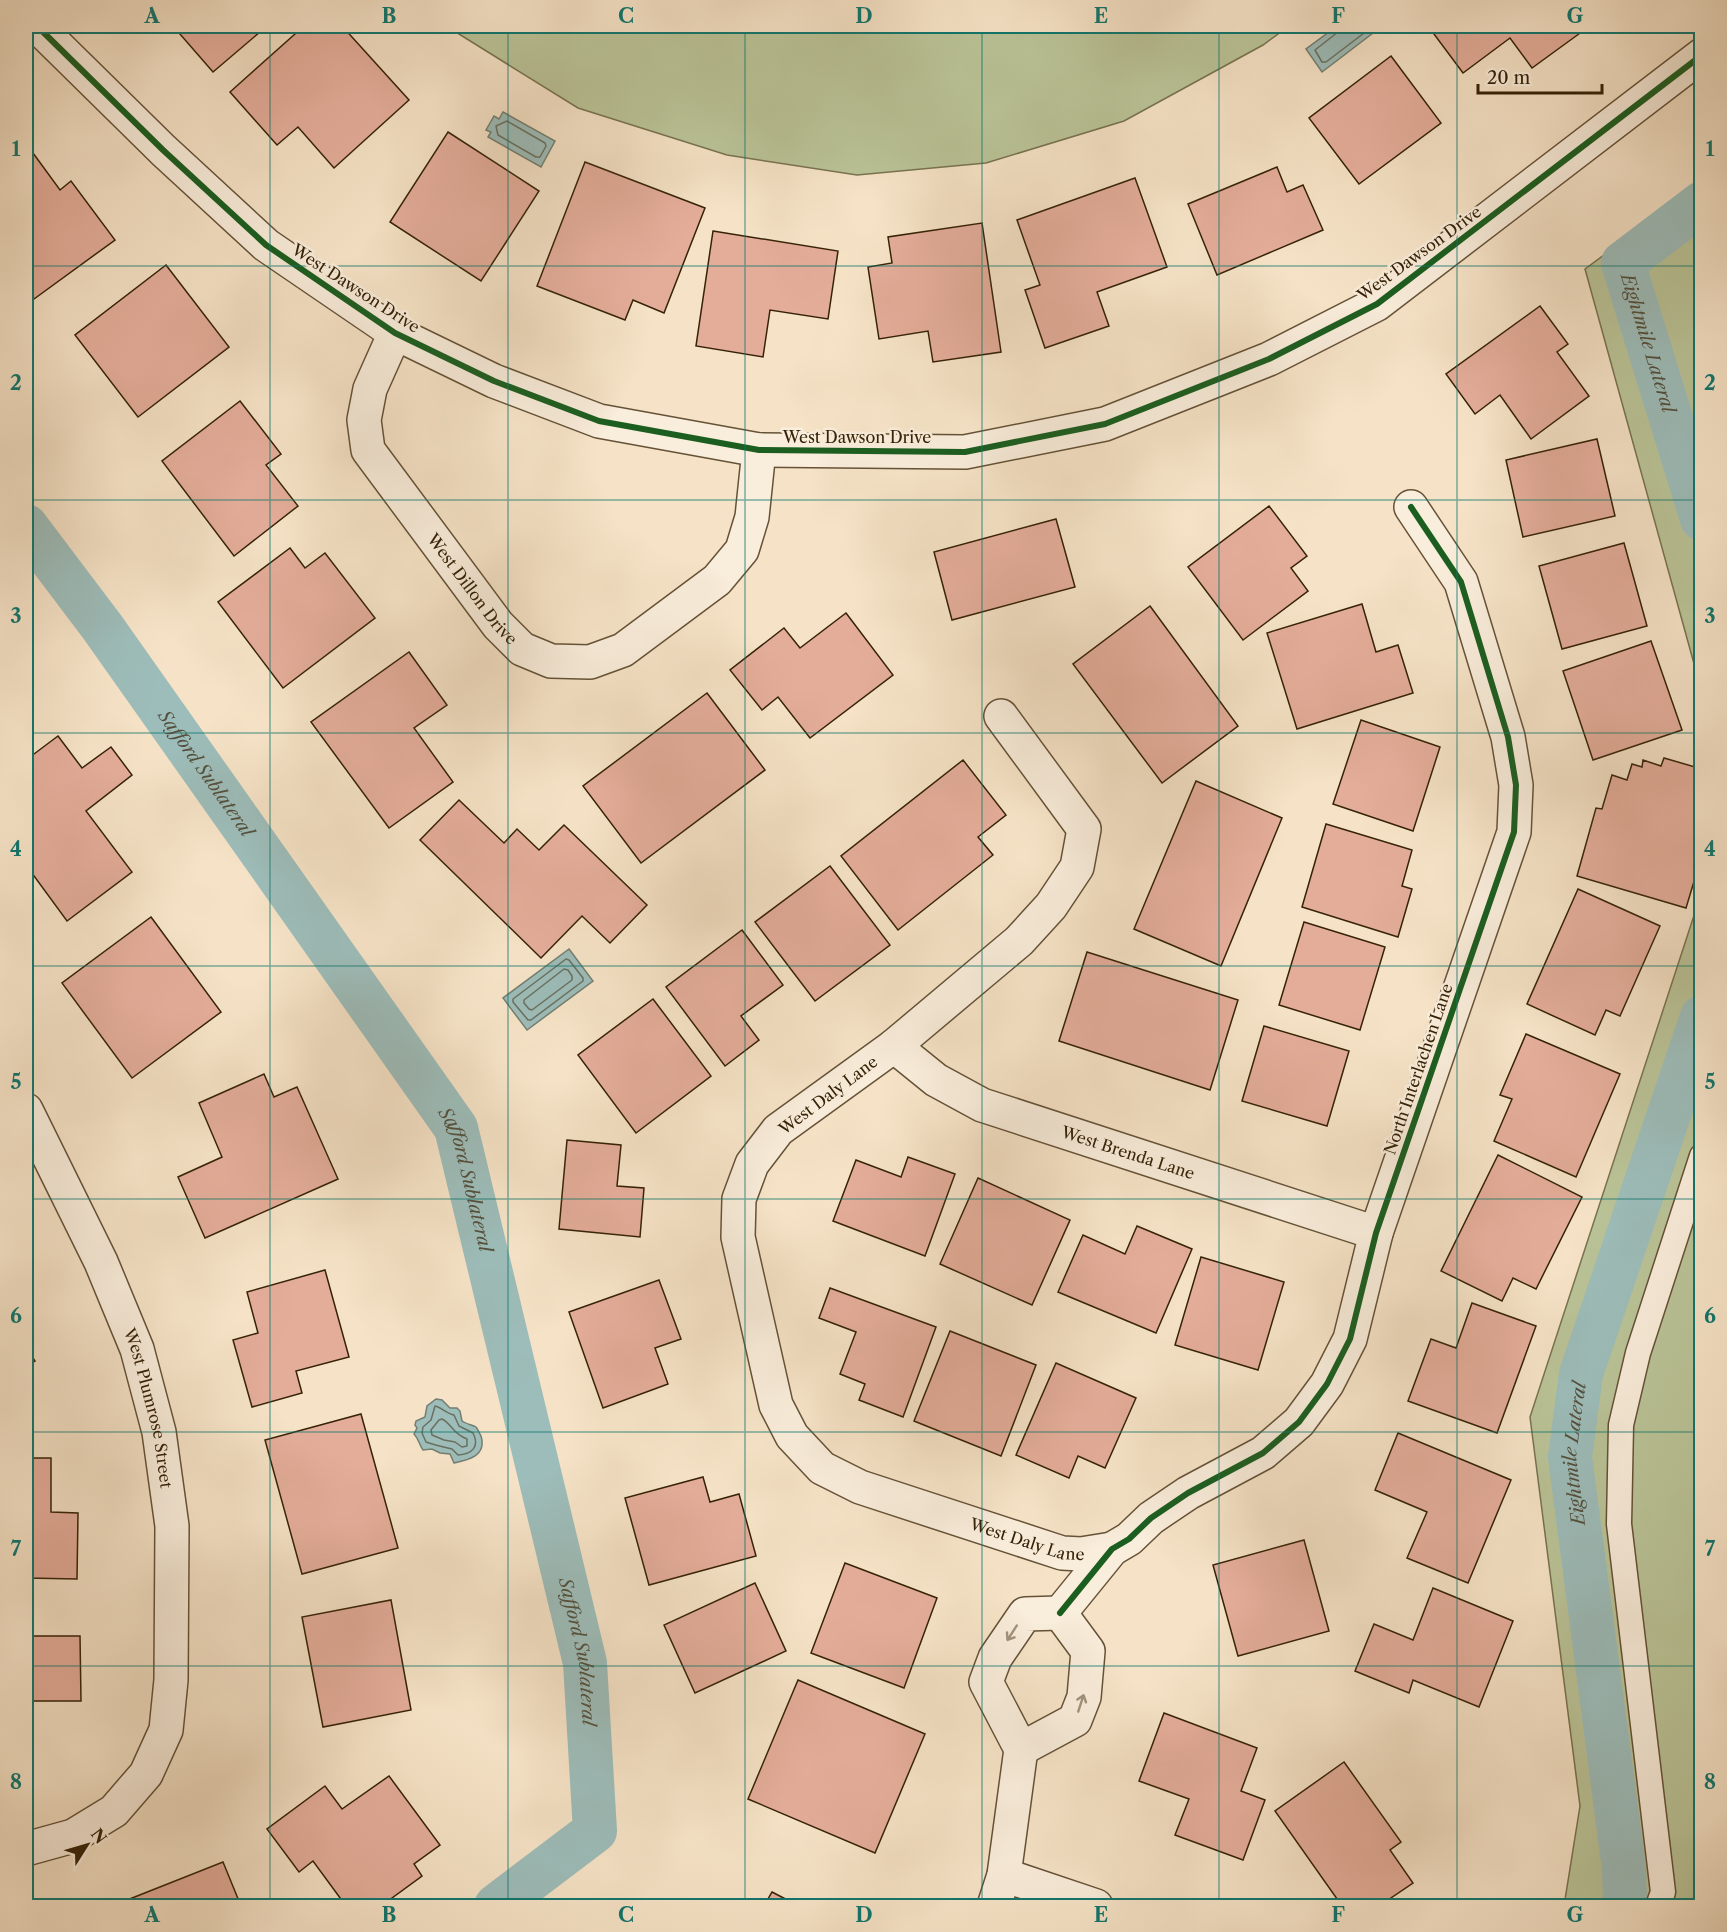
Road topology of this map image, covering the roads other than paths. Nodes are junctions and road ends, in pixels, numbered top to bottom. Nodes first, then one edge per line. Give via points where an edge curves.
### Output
1 (37, 26) edge
2 (1701, 55) edge
3 (395, 333) junction
4 (759, 450) junction
5 (1411, 507) dead end
6 (1001, 716) dead end
7 (894, 1046) junction
8 (26, 1110) edge
9 (1701, 1156) edge
10 (1376, 1233) junction
11 (1112, 1549) junction
12 (1060, 1613) junction
13 (1022, 1749) junction
14 (26, 1850) edge
15 (1004, 1875) junction
16 (994, 1906) edge
17 (1096, 1906) edge
18 (1658, 1906) edge

1 - 3 street, West Dawson Drive via 266,245
2 - 4 street, West Dawson Drive via 1377,304 1269,359 1105,424 965,452
3 - 4 street, West Dawson Drive via 494,381 599,421
3 - 4 street, West Dillon Drive via 370,389 364,420 368,450 498,625 522,649 551,661 590,662 623,650 717,580 742,550 752,518
5 - 10 street, North Interlachen Lane via 1461,582 1508,737 1516,786 1514,832
6 - 7 street, West Daly Lane via 1084,829 1077,867 1051,906 1019,941
7 - 10 street, West Brenda Lane via 936,1080 982,1105
7 - 11 street, West Daly Lane via 778,1130 752,1164 739,1199 738,1237 776,1406 792,1436 822,1468 860,1487 1062,1553
8 - 14 street, West Plumrose Street via 100,1262 137,1349 159,1432 172,1526 171,1680 166,1730 146,1774 114,1811 73,1836
9 - 18 lane via 1638,1353 1621,1425 1619,1524 1664,1892
10 - 11 street, North Interlachen Lane via 1350,1339 1328,1384 1299,1422 1263,1453 1188,1492
11 - 12 street
13 -> 12 street via 1075,1720 1084,1697 1088,1651
12 -> 13 street via 1025,1614 995,1658 986,1682
13 - 15 street
15 - 16 street
15 - 17 street

